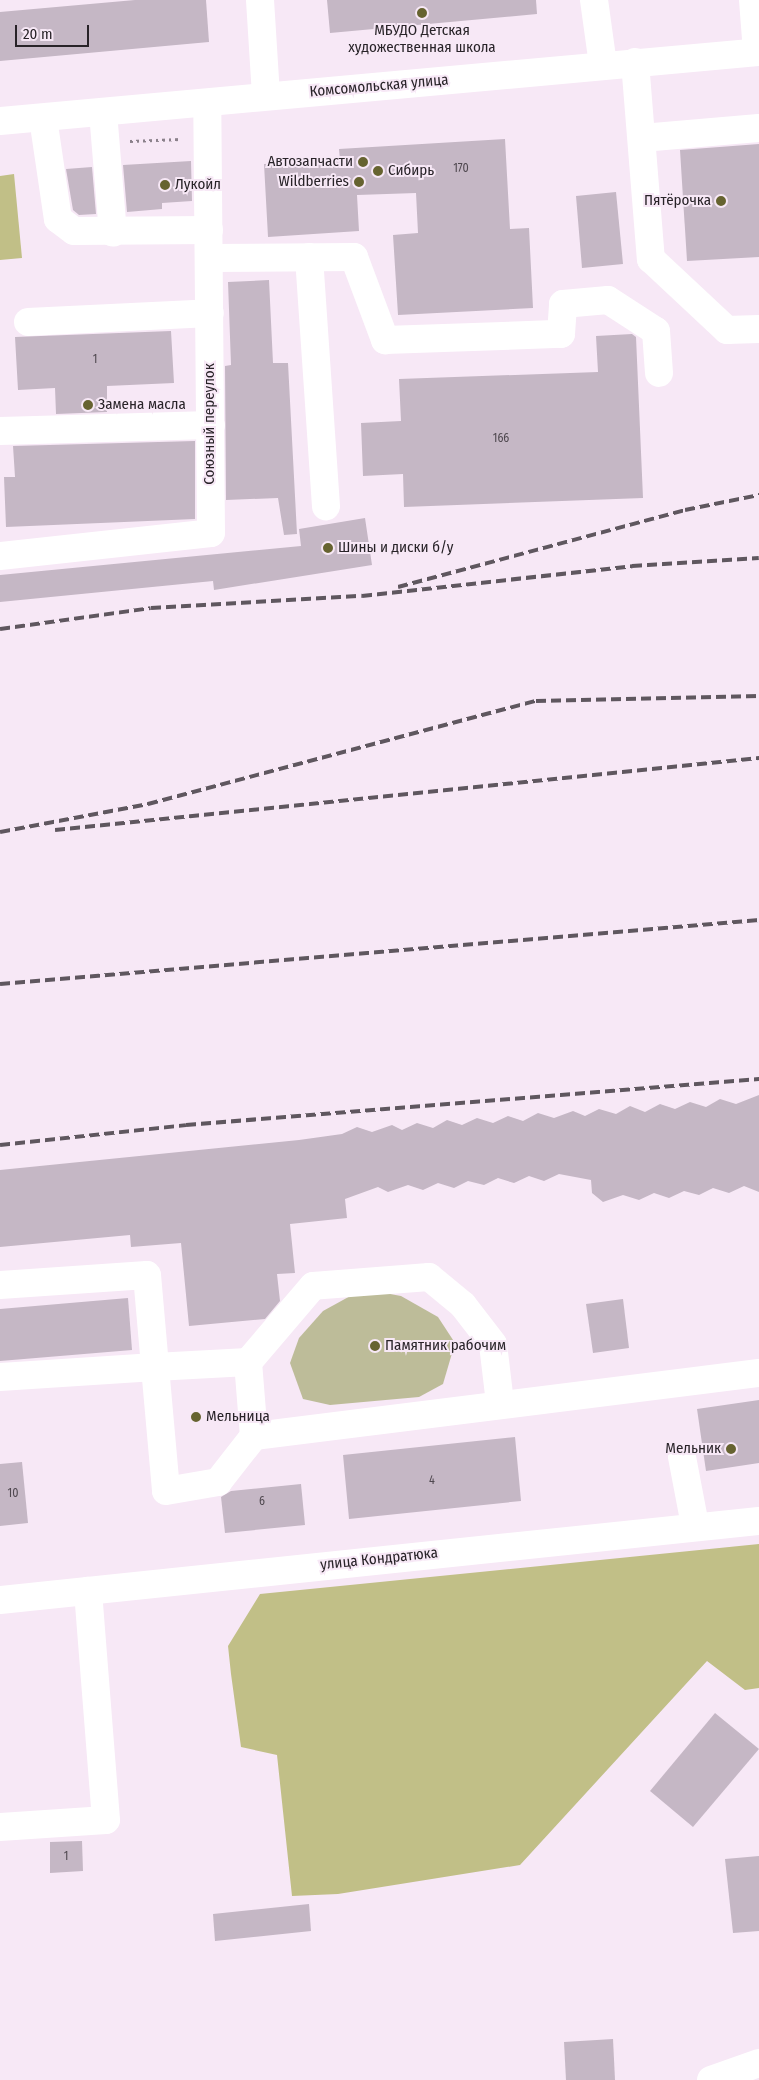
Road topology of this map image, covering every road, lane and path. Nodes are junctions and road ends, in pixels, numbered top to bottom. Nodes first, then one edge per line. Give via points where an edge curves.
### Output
1 (260, 0) edge
2 (594, 0) edge
3 (753, 0) edge
4 (758, 52) edge
5 (635, 62) junction
6 (603, 65) junction
7 (266, 96) junction
8 (208, 103) junction
9 (103, 112) junction
10 (43, 118) junction
11 (0, 121) edge
12 (759, 128) edge
13 (642, 138) junction
14 (209, 230) junction
15 (113, 233) junction
16 (310, 257) junction
17 (209, 258) junction
18 (210, 313) junction
19 (28, 322) dead end
20 (759, 329) edge
21 (659, 373) dead end
22 (210, 425) junction
23 (0, 431) edge
24 (326, 506) dead end
25 (0, 556) edge
26 (0, 1285) edge
27 (248, 1362) junction
28 (155, 1367) junction
29 (759, 1373) edge
30 (0, 1377) edge
31 (500, 1403) junction
32 (254, 1436) junction
33 (682, 1457) dead end
34 (759, 1521) edge
35 (695, 1525) junction
36 (88, 1591) junction
37 (0, 1600) edge
38 (0, 1827) edge
39 (759, 2062) edge
40 (711, 2080) edge

1 - 7 street
2 - 6 street
3 - 4 street
4 - 5 street, Комсомольская улица
5 - 6 street, Комсомольская улица
5 - 13 street
6 - 7 street, Комсомольская улица
7 - 8 street, Комсомольская улица
8 - 9 street, Комсомольская улица
8 - 14 street, Союзный переулок
9 - 10 street, Комсомольская улица
9 - 15 street
10 - 11 street, Комсомольская улица
10 - 15 street via 58,219 74,231
12 - 13 street
13 - 20 street via 651,259 727,330
14 - 15 street
14 - 17 street, Союзный переулок
16 - 17 street
16 - 21 street via 354,257 385,340 561,334 563,304 608,300 656,331
16 - 24 street
17 - 18 street, Союзный переулок
18 - 19 street
18 - 22 street, Союзный переулок
22 - 23 street
22 - 25 street, Союзный переулок via 211,533
26 - 28 street via 147,1275
27 - 28 street
27 - 31 street via 313,1286 429,1277 463,1305 493,1344
27 - 32 street
28 - 30 street
28 - 32 street via 166,1492 218,1482
29 - 31 street
31 - 32 street
33 - 35 street
34 - 35 street, улица Кондратюка
35 - 36 street, улица Кондратюка
36 - 37 street, улица Кондратюка
36 - 38 street via 106,1820
39 - 40 street

